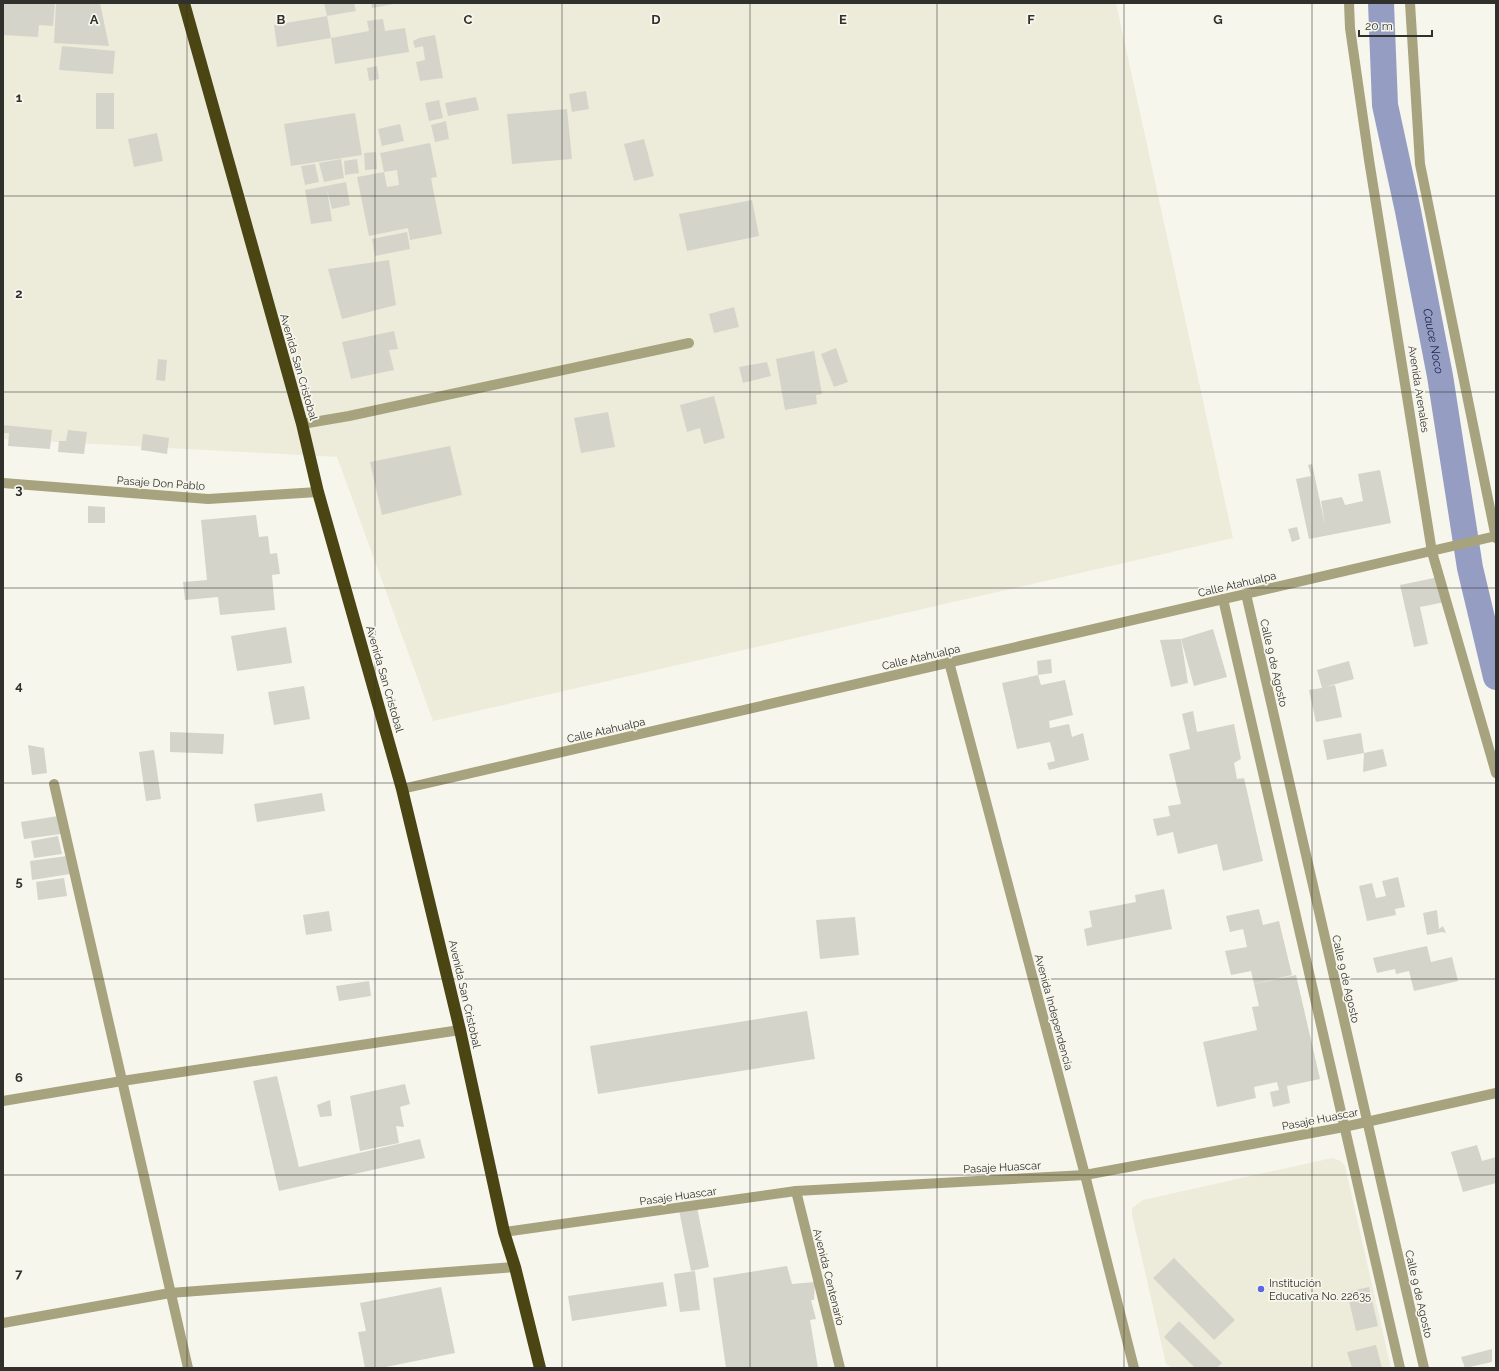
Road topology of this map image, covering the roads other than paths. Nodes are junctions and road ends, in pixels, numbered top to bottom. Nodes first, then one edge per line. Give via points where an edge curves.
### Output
1 (184, 3) edge
2 (1349, 3) edge
3 (1410, 3) edge
4 (689, 343) dead end
5 (302, 424) junction
6 (3, 483) edge
7 (318, 492) junction
8 (1496, 537) edge
9 (1432, 552) junction
10 (1246, 594) junction
11 (1223, 599) junction
12 (949, 662) junction
13 (1496, 773) edge
14 (54, 784) dead end
15 (402, 789) junction
16 (460, 1030) junction
17 (122, 1081) junction
18 (1496, 1093) edge
19 (3, 1101) edge
20 (1366, 1122) junction
21 (1344, 1127) junction
22 (1085, 1175) junction
23 (796, 1191) junction
24 (504, 1232) junction
25 (515, 1268) junction
26 (170, 1294) junction
27 (3, 1323) edge
28 (188, 1368) edge
29 (540, 1368) edge
30 (840, 1368) edge
31 (1134, 1368) edge
32 (1400, 1368) edge
33 (1424, 1368) edge

1 - 5 highway, Avenida San Cristobal
2 - 9 street, Avenida Arenales via 1350,28 1369,160
3 - 8 street via 1420,164
4 - 5 street
5 - 7 highway, Avenida San Cristobal
6 - 7 street, Pasaje Don Pablo via 208,499
7 - 15 highway, Avenida San Cristobal
8 - 9 street, Calle Atahualpa
9 - 10 street, Calle Atahualpa
9 - 13 street, Avenida Arenales
10 - 11 street, Calle Atahualpa
10 - 20 street, Calle 9 de Agosto
11 - 12 street, Calle Atahualpa
11 - 21 street
12 - 15 street, Calle Atahualpa
12 - 22 street, Avenida Independencia
14 - 17 street
15 - 16 highway, Avenida San Cristobal
16 - 17 street
16 - 24 highway, Avenida San Cristobal
17 - 19 street
17 - 26 street
18 - 20 street, Pasaje Huascar
20 - 21 street, Pasaje Huascar
20 - 33 street, Calle 9 de Agosto
21 - 22 street, Pasaje Huascar
21 - 32 street
22 - 23 street, Pasaje Huascar
22 - 31 street, Avenida Independencia
23 - 24 street, Pasaje Huascar
23 - 30 street, Avenida Centenario
24 - 25 highway, Avenida San Cristobal
25 - 26 street
25 - 29 highway, Avenida San Cristobal
26 - 27 street
26 - 28 street

